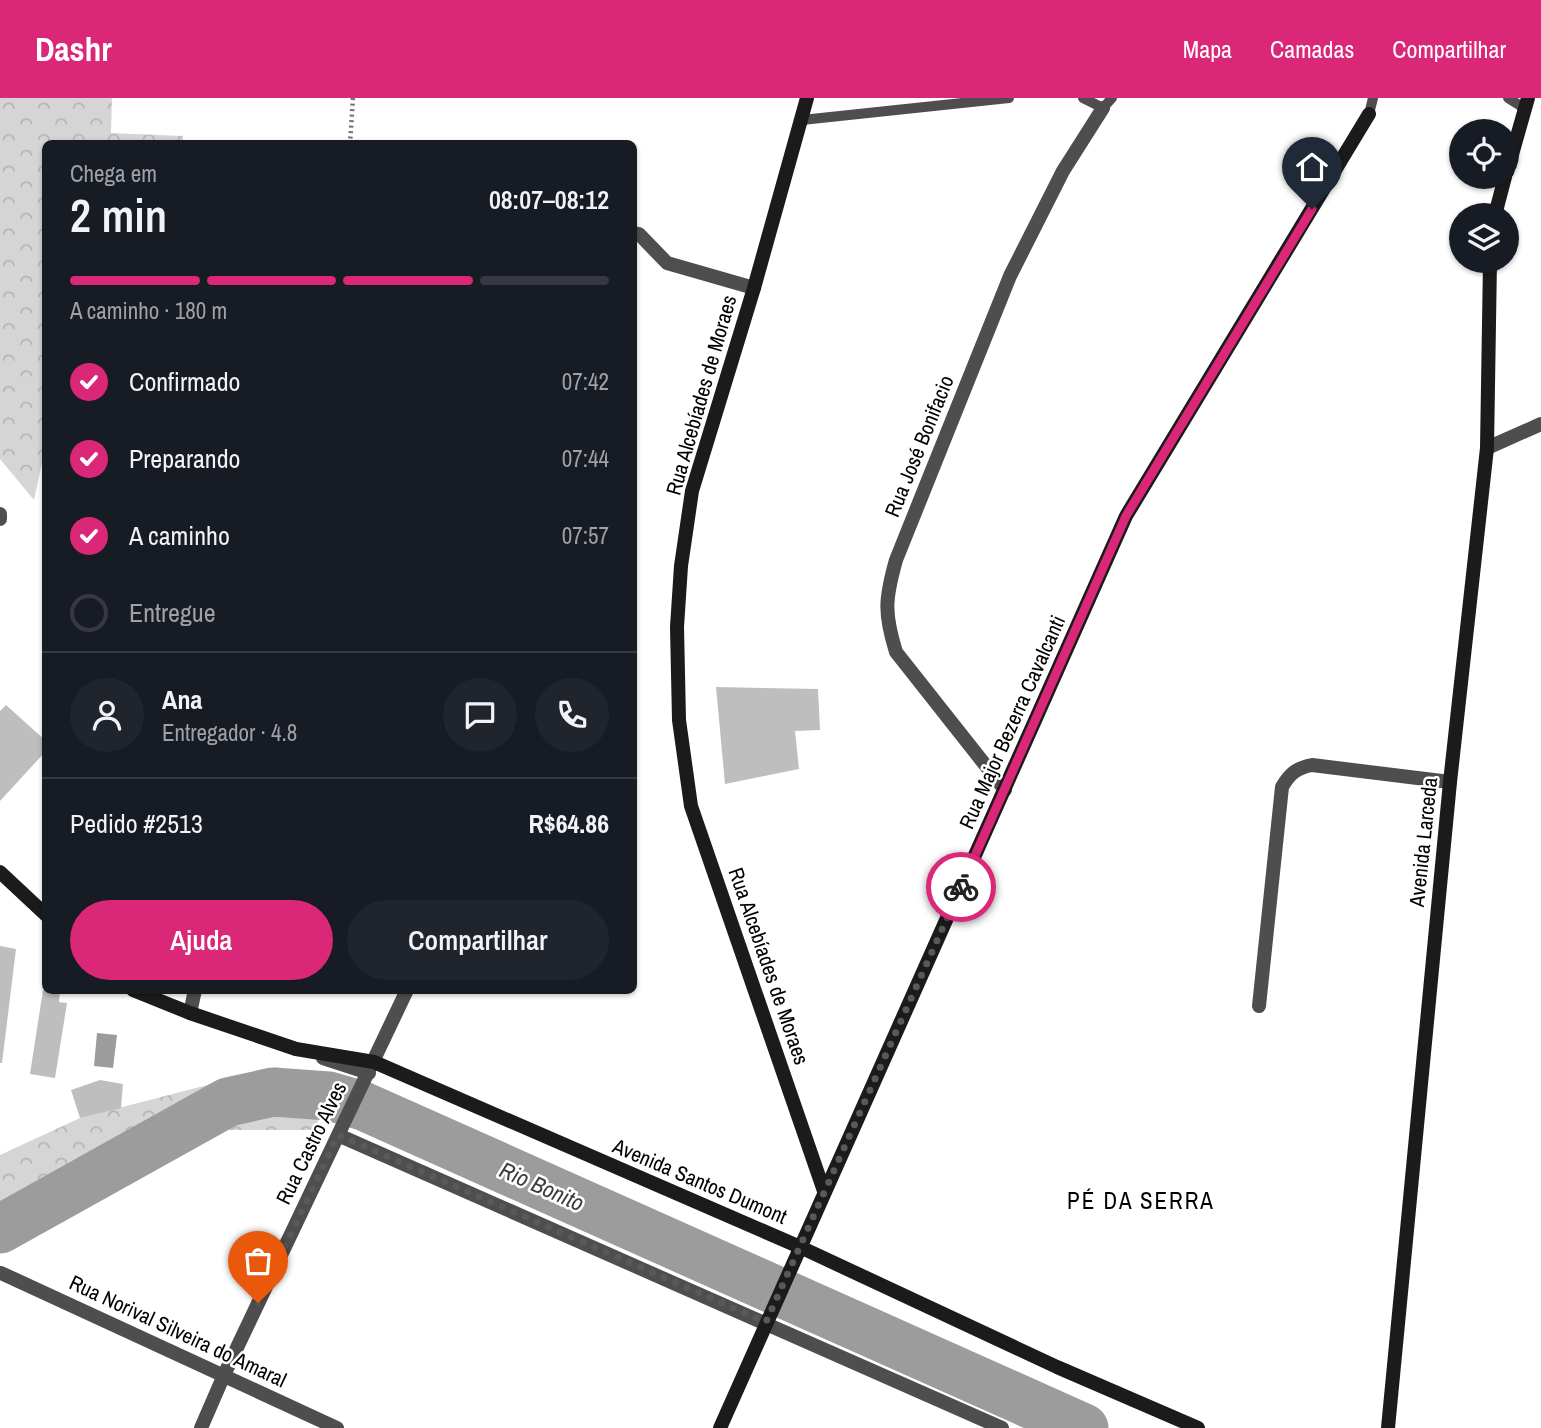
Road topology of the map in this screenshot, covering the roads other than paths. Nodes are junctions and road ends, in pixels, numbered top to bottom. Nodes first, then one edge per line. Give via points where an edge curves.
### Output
1 (807, 98) edge
2 (1009, 98) edge
3 (1083, 98) edge
4 (1373, 98) edge
5 (1508, 98) edge
6 (1108, 103) edge
7 (1526, 103) edge
8 (1369, 114) joint
9 (802, 120) junction
10 (1519, 128) edge
11 (637, 234) edge
12 (1490, 273) edge
13 (754, 288) junction
14 (1541, 424) edge
15 (1487, 448) junction
16 (1450, 782) junction
17 (1005, 790) junction
18 (0, 872) edge
19 (42, 911) edge
20 (143, 994) edge
21 (194, 994) edge
22 (405, 994) edge
23 (1259, 1006) dead end
24 (190, 1013) junction
25 (372, 1068) junction
26 (338, 1135) junction
27 (824, 1191) junction
28 (800, 1247) junction
29 (1, 1273) edge
30 (766, 1322) junction
31 (224, 1376) junction
32 (201, 1428) edge
33 (337, 1428) edge
34 (720, 1428) edge
35 (1002, 1428) edge
36 (1198, 1428) edge
37 (1388, 1428) edge

1 - 9 street, Rua Alcebíades de Moraes
2 - 9 lane
3 - 6 lane
4 - 8 lane, Rua Major Bezerra Cavalcanti
5 - 7 lane
6 - 17 street, Rua José Bonifacio via 1063,171 1010,276 896,559 886,595 887,624 896,652
7 - 10 street
8 - 17 street, Rua Major Bezerra Cavalcanti via 1126,516
9 - 13 street, Rua Alcebíades de Moraes
11 - 13 street via 667,263
12 - 15 street, Avenida Larceda
13 - 27 street, Rua Alcebíades de Moraes via 692,491 677,627 679,720 691,806
14 - 15 street
15 - 16 street, Avenida Larceda
16 - 23 street via 1312,765 1288,776 1282,787
16 - 37 street, Avenida Larceda
17 - 27 street, Rua Major Bezerra Cavalcanti
18 - 19 street
20 - 24 street, Avenida Santos Dumont
21 - 24 street
22 - 25 street, Rua Castro Alves
24 - 25 street, Avenida Santos Dumont via 296,1049
25 - 26 street, Rua Castro Alves
25 - 28 street, Avenida Santos Dumont
26 - 30 street
26 - 31 street, Rua Castro Alves
27 - 28 street, Rua Major Bezerra Cavalcanti
28 - 30 street, Rua Major Bezerra Cavalcanti
28 - 36 street, Avenida Santos Dumont
29 - 31 street, Rua Norival Silveira do Amaral
30 - 34 street, Rua Major Bezerra Cavalcanti
30 - 35 street
31 - 32 street, Rua Castro Alves
31 - 33 street, Rua Norival Silveira do Amaral

